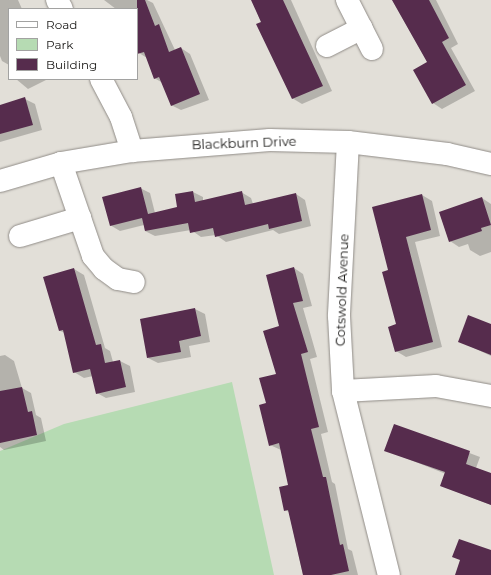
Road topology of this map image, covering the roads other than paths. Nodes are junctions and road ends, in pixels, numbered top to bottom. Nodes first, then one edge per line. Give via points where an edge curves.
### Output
1 (347, 0) edge
2 (362, 28) junction
3 (327, 46) dead end
4 (372, 49) dead end
5 (102, 80) edge
6 (348, 142) junction
7 (132, 151) junction
8 (61, 163) junction
9 (491, 164) edge
10 (0, 181) edge
11 (80, 218) junction
12 (20, 236) dead end
13 (134, 282) dead end
14 (343, 391) junction
15 (491, 396) edge
16 (389, 575) edge

1 - 2 street
2 - 3 street
2 - 4 street
5 - 7 street via 121,117
6 - 7 street, Blackburn Drive via 270,140
6 - 9 street, Blackburn Drive via 447,154
6 - 14 street, Cotswold Avenue via 339,316
7 - 8 street, Blackburn Drive
8 - 10 street, Blackburn Drive
8 - 11 street
11 - 12 street
11 - 13 street via 93,256 104,269 118,279
14 - 15 street via 436,386
14 - 16 street, Cotswold Avenue

